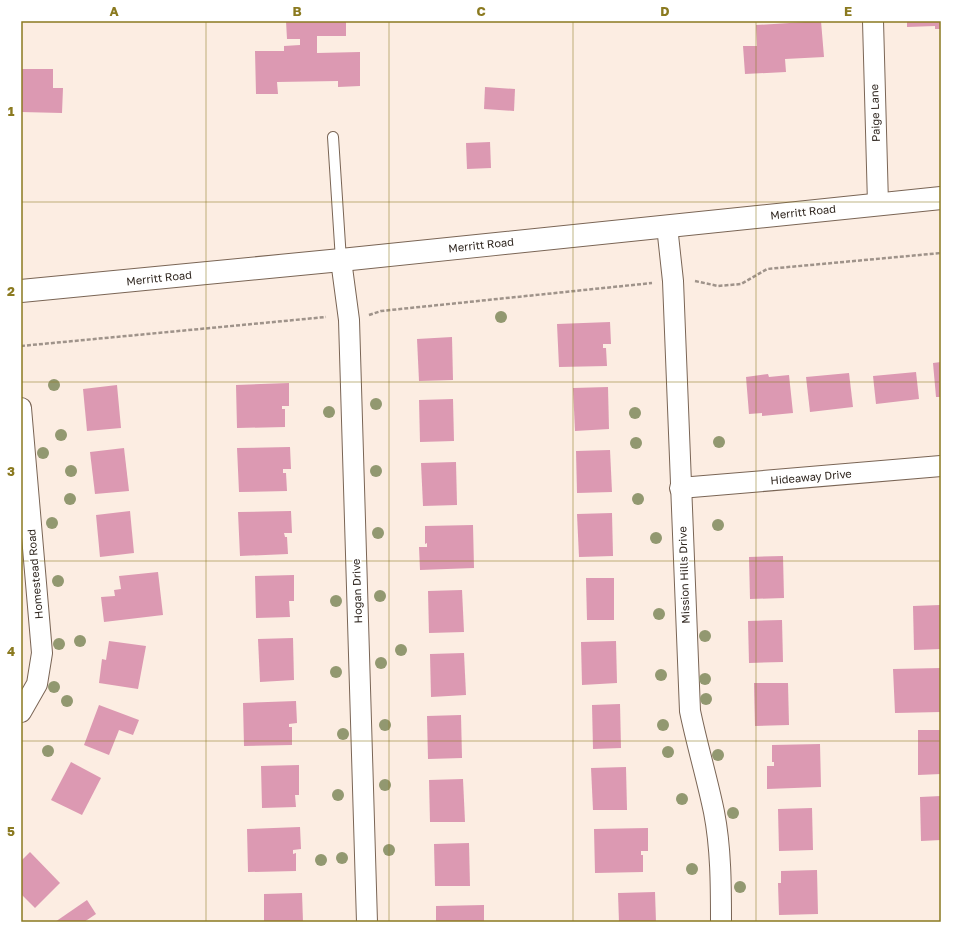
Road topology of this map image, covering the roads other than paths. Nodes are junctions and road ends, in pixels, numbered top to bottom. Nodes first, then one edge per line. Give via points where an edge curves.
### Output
1 (873, 21) edge
2 (333, 137) dead end
3 (941, 198) edge
4 (878, 204) junction
5 (667, 226) junction
6 (341, 260) junction
7 (21, 291) edge
8 (21, 408) edge
9 (941, 466) edge
10 (680, 488) junction
11 (21, 712) edge
12 (367, 922) edge
13 (721, 922) edge

1 - 4 street, Paige Lane
2 - 6 lane
3 - 4 street, Merritt Road
4 - 5 street, Merritt Road
5 - 6 street, Merritt Road
5 - 10 street, Mission Hills Drive via 673,281
6 - 7 street, Merritt Road
6 - 12 street, Hogan Drive via 349,320
8 - 11 street, Homestead Road via 42,653 37,684
9 - 10 street, Hideaway Drive
10 - 13 street, Mission Hills Drive via 690,711 714,813 720,860

